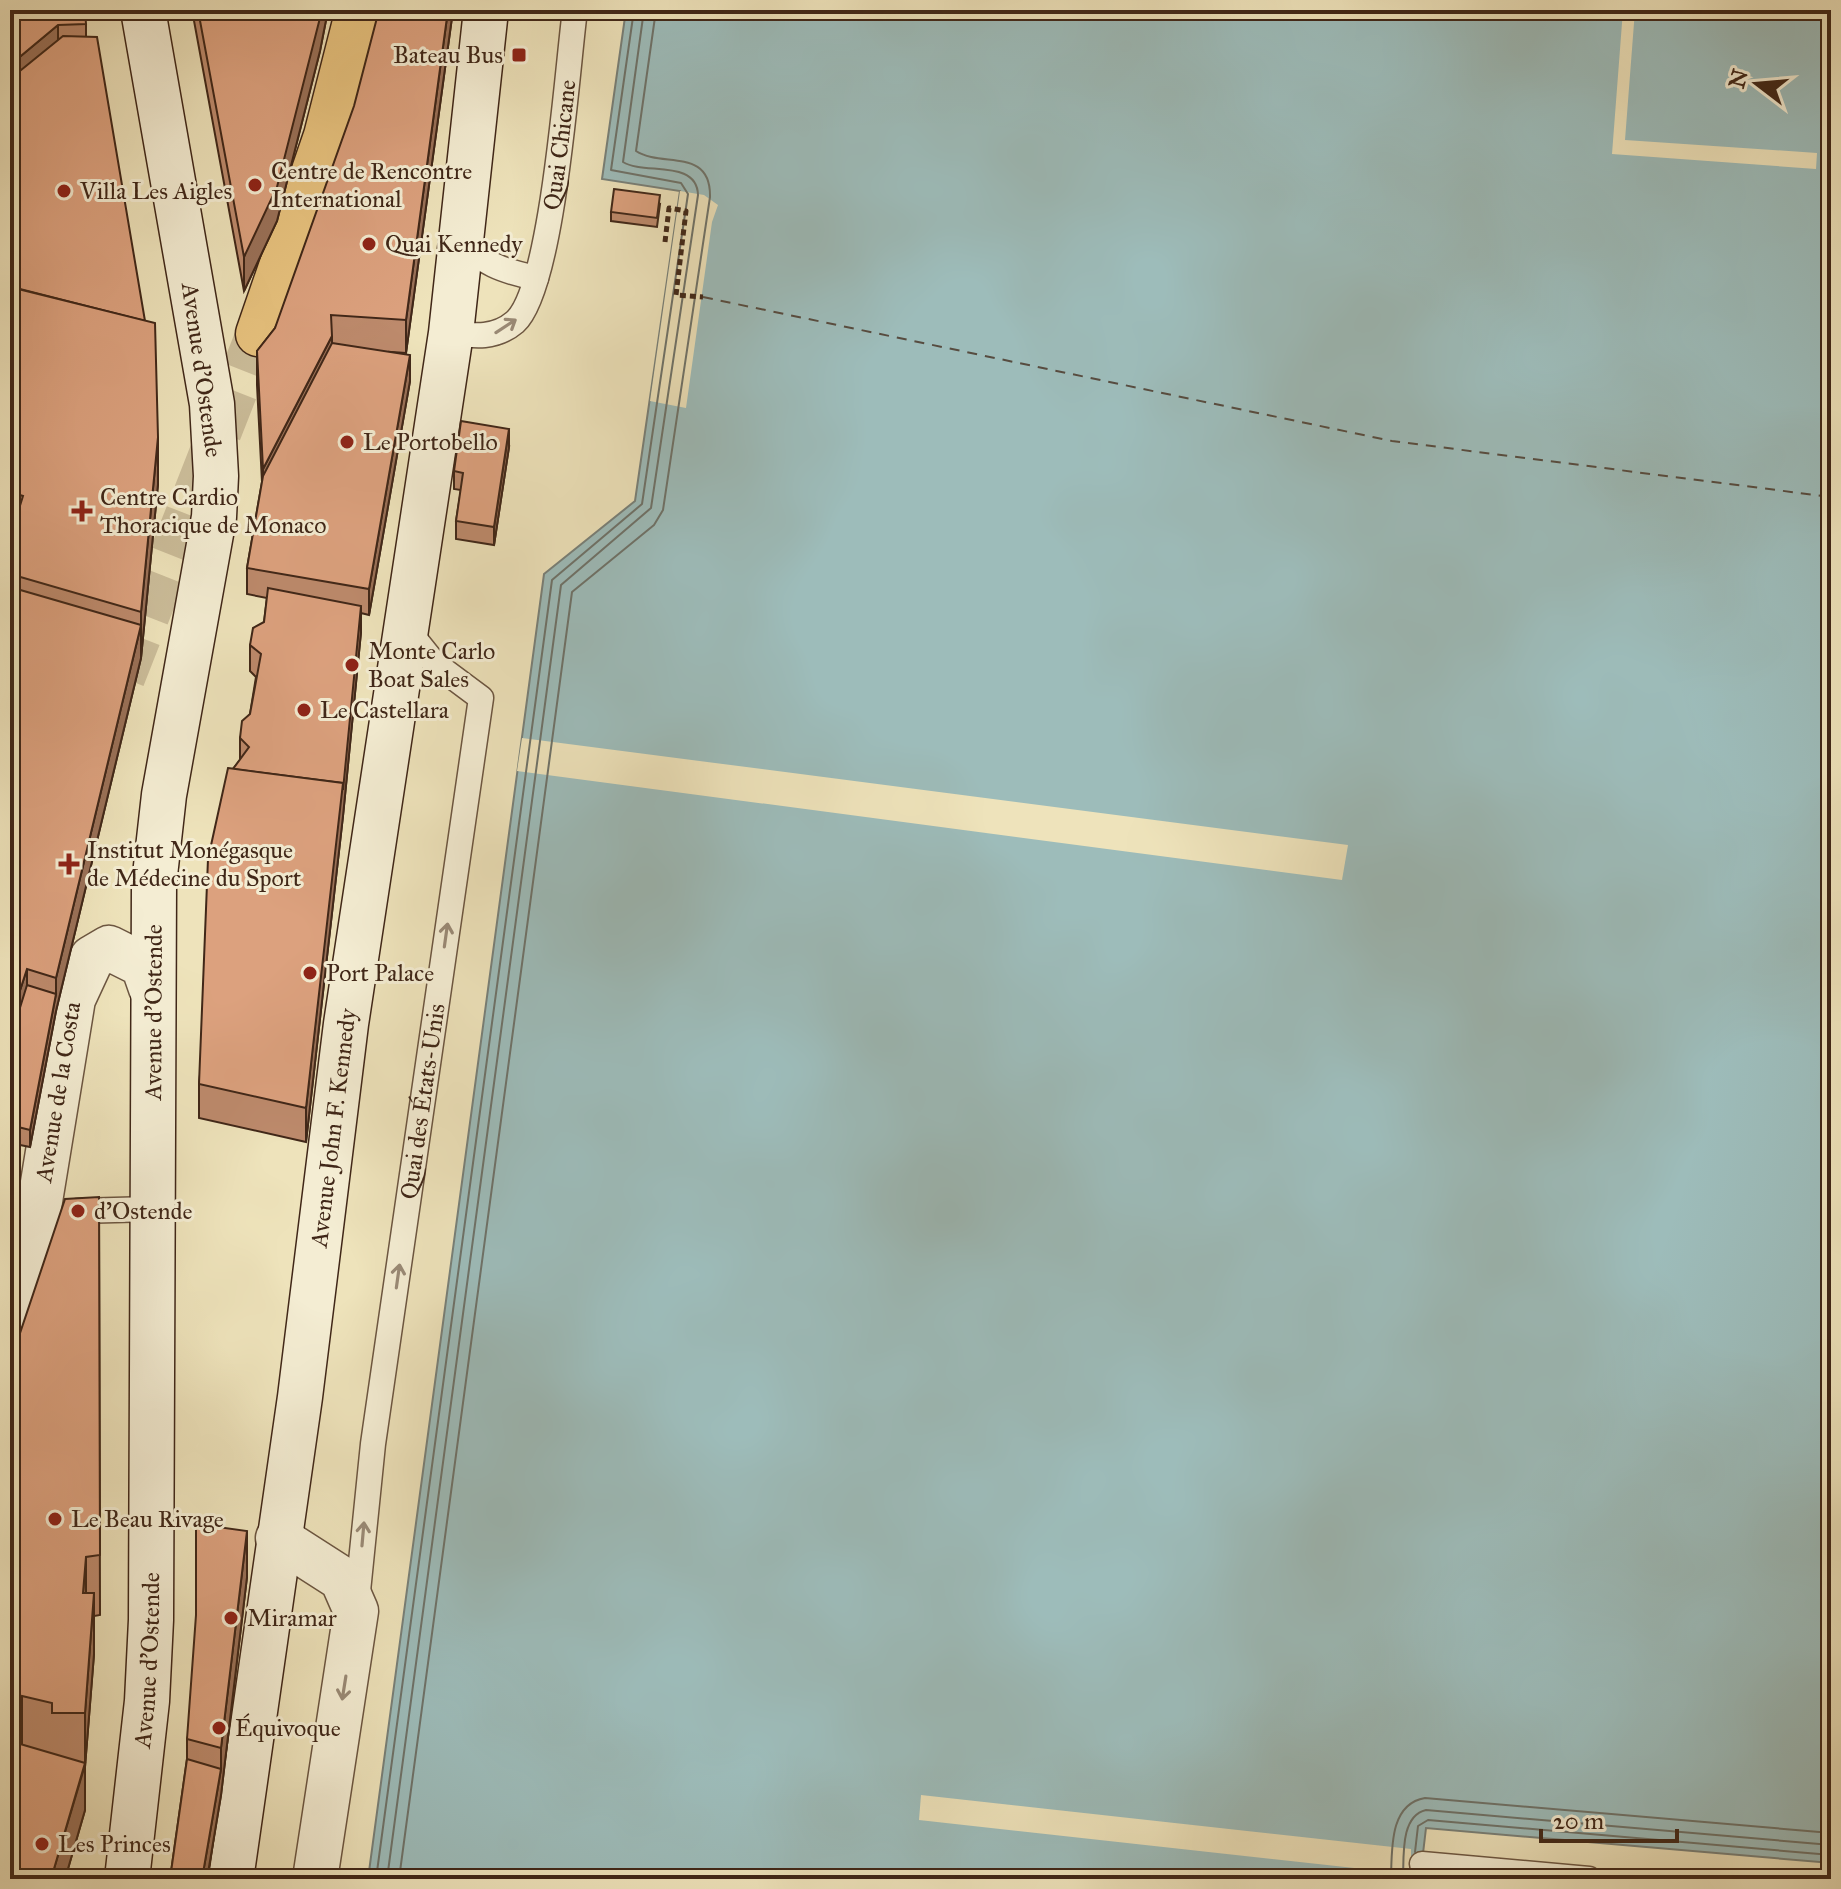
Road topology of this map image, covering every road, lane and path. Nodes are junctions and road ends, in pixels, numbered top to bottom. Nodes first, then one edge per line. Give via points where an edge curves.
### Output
1 (143, 10) edge
2 (358, 10) edge
3 (486, 10) edge
4 (575, 10) edge
5 (460, 237) junction
6 (665, 242) dead end
7 (536, 278) junction
8 (703, 297) dead end
9 (451, 333) junction
10 (258, 334) tunnel mouth
11 (405, 626) junction
12 (151, 988) junction
13 (151, 1209) junction
14 (78, 1211) edge
15 (10, 1308) edge
16 (278, 1538) junction
17 (356, 1611) junction
18 (1422, 1864) dead end
19 (127, 1879) edge
20 (231, 1879) edge
21 (315, 1879) edge
22 (1589, 1879) edge

1 - 12 main road, Avenue d'Ostende via 212,404 216,476 214,517 164,795
2 - 10 main road via 326,136
3 - 5 main road, Avenue John F. Kennedy
4 - 7 lane, Quai Chicane
5 - 7 lane via 489,264
5 - 9 main road, Avenue John F. Kennedy
6 - 8 path via 669,208 686,211 676,295
9 -> 7 lane, Quai Chicane via 480,337 507,328 526,309
9 - 11 main road, Avenue John F. Kennedy
11 - 16 main road, Avenue John F. Kennedy
17 -> 11 lane, Quai des États-Unis via 373,1444 481,698 434,663
12 - 13 main road, Avenue d'Ostende
12 - 15 main road, Avenue de la Costa via 143,965 109,948 92,958 73,999 33,1244
13 - 14 lane
13 - 19 main road, Avenue d'Ostende via 151,1620
16 - 17 main road via 342,1579
16 - 20 main road, Avenue John F. Kennedy
17 -> 21 main road
18 - 22 lane

